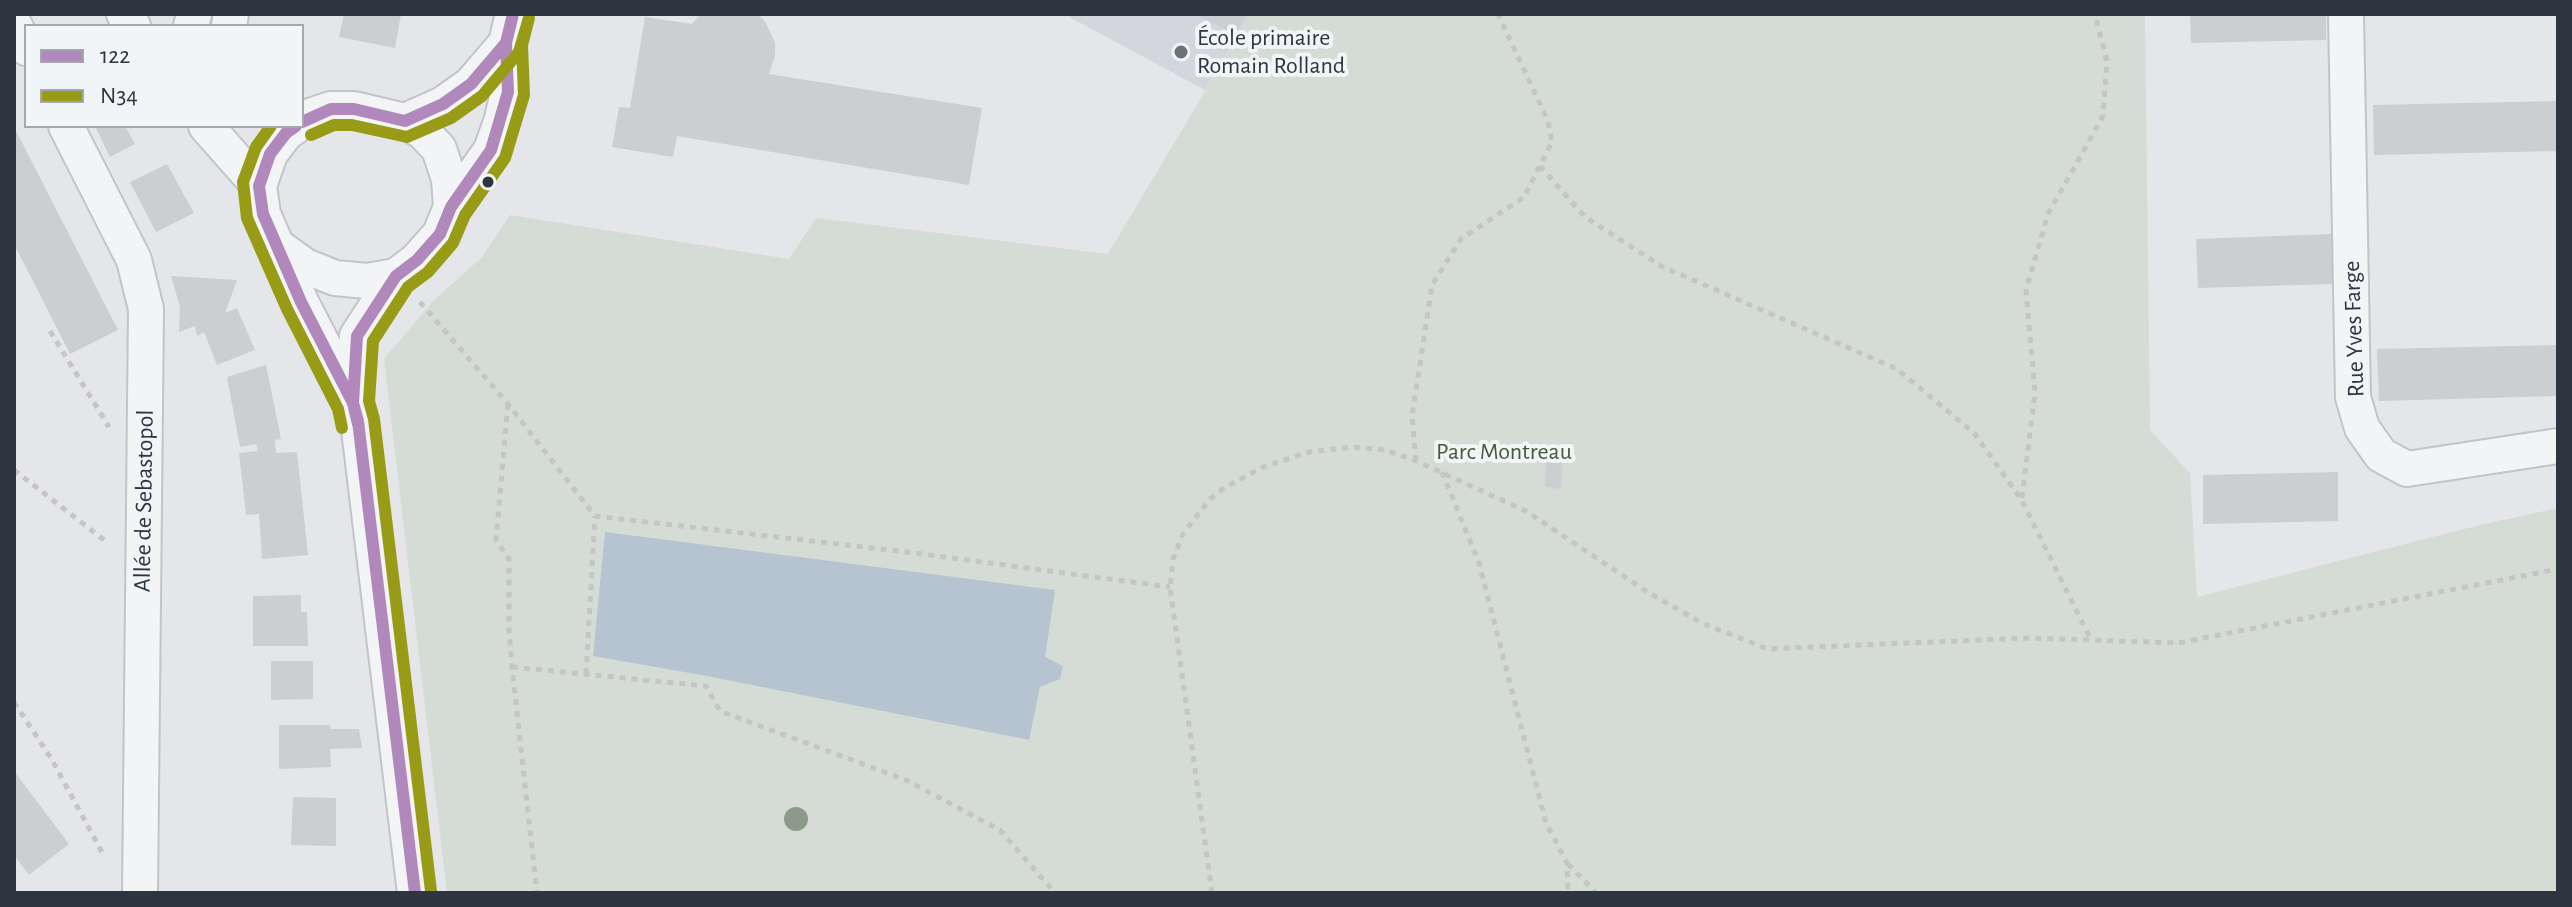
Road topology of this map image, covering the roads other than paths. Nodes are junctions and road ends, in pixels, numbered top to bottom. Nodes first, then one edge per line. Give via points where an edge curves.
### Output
1 (2346, 14) edge
2 (14, 24) edge
3 (510, 28) edge
4 (24, 44) edge
5 (304, 120) edge
6 (405, 121) junction
7 (67, 128) edge
8 (208, 128) edge
9 (288, 128) edge
10 (259, 186) junction
11 (451, 207) junction
12 (276, 245) junction
13 (396, 276) junction
14 (353, 403) junction
15 (2558, 446) edge
16 (140, 880) edge
17 (415, 893) edge

1 - 15 street, Rue Yves Farge via 2353,397 2362,428 2381,455 2407,469
2 - 4 street
3 - 6 street via 471,84
3 - 11 street via 502,119 491,150
5 - 6 street via 331,109 354,109
6 - 11 street via 439,149
7 - 16 street, Allée de Sebastopol via 134,260 146,309
8 - 10 street
9 - 10 street via 270,154
10 - 12 street
11 - 13 street via 440,234
12 - 13 street via 305,266 335,278 367,281
12 - 14 street
13 - 14 street via 357,336
14 - 17 street

